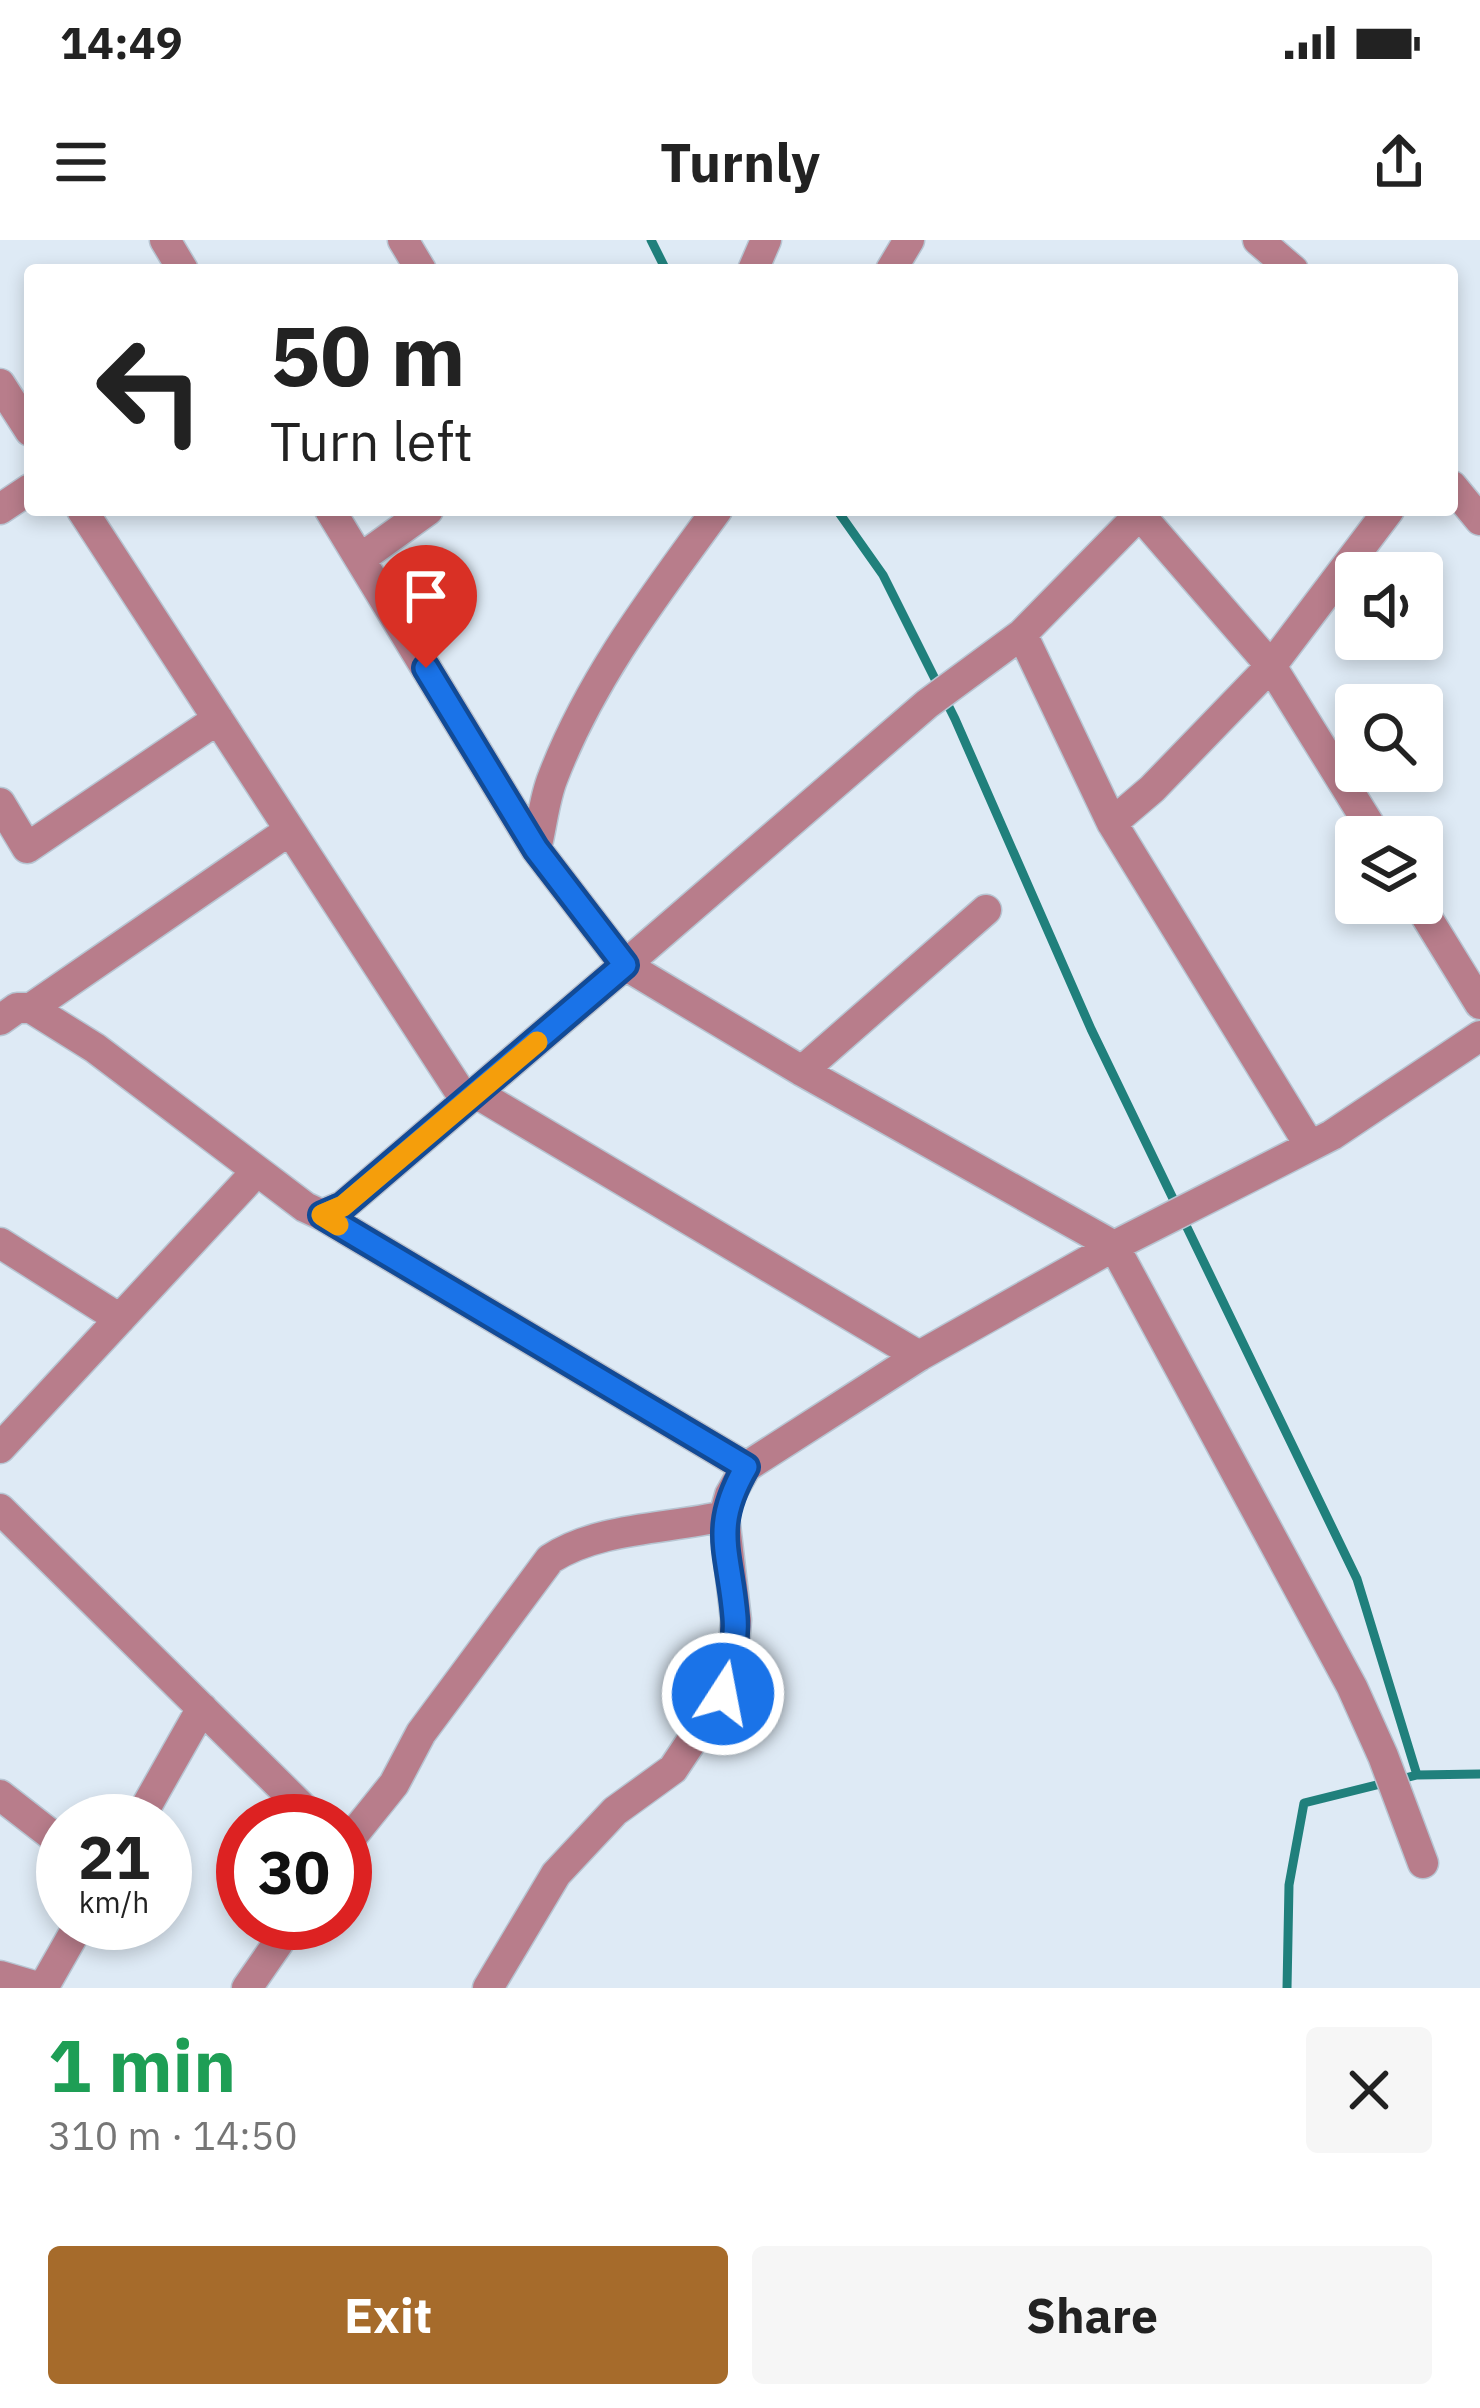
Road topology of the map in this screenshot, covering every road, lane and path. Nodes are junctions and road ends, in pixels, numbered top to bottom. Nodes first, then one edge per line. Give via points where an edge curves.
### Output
1 (1258, 240) edge
2 (1286, 264) edge
3 (0, 385) edge
4 (24, 421) edge
5 (1458, 493) edge
6 (86, 516) edge
7 (334, 516) edge
8 (420, 516) edge
9 (713, 516) edge
10 (1139, 516) edge
11 (1145, 516) edge
12 (1384, 516) edge
13 (1480, 520) edge
14 (360, 560) junction
15 (1022, 634) junction
16 (1271, 666) junction
17 (218, 719) junction
18 (0, 803) edge
19 (1364, 816) edge
20 (1112, 823) junction
21 (290, 830) junction
22 (536, 849) junction
23 (986, 910) dead end
24 (1431, 924) edge
25 (625, 965) junction
26 (1480, 1004) edge
27 (32, 1008) junction
28 (0, 1020) edge
29 (1480, 1036) edge
30 (802, 1071) junction
31 (471, 1097) junction
32 (1310, 1146) junction
33 (257, 1172) junction
34 (322, 1215) junction
35 (0, 1243) edge
36 (1114, 1246) junction
37 (120, 1319) junction
38 (919, 1356) junction
39 (0, 1448) edge
40 (746, 1467) junction
41 (0, 1509) edge
42 (724, 1516) junction
43 (202, 1708) junction
44 (153, 1794) edge
45 (289, 1794) edge
46 (0, 1795) edge
47 (372, 1811) edge
48 (36, 1823) edge
49 (1423, 1863) dead end
50 (64, 1950) edge
51 (273, 1950) edge
52 (0, 1976) edge
53 (42, 1988) edge
54 (247, 1988) edge
55 (488, 1988) edge

1 - 2 street
3 - 4 street
5 - 13 street
6 - 17 street
7 - 14 street
8 - 14 street
9 - 22 street via 586,703 551,781
10 - 15 street
11 - 16 street
12 - 16 street
14 - 22 street
15 - 20 street
15 - 25 street via 927,704
16 - 19 street
16 - 20 street
17 - 18 street via 28,848
17 - 21 street
20 - 32 street
21 - 27 street
21 - 31 street
22 - 25 street
23 - 30 street
24 - 26 street
25 - 30 street
25 - 31 street
27 - 28 street
27 - 33 street
29 - 32 street
30 - 36 street
31 - 34 street
31 - 38 street
32 - 36 street
33 - 34 street
33 - 37 street
34 - 40 street
35 - 37 street
36 - 38 street
36 - 49 street via 1352,1687
37 - 39 street
38 - 40 street
40 - 42 street
41 - 43 street
42 - 47 street via 604,1538 550,1559
42 - 55 street via 736,1620 723,1694 673,1768 615,1811 556,1874
43 - 44 street
43 - 45 street
46 - 48 street
50 - 53 street
51 - 54 street
52 - 53 street

